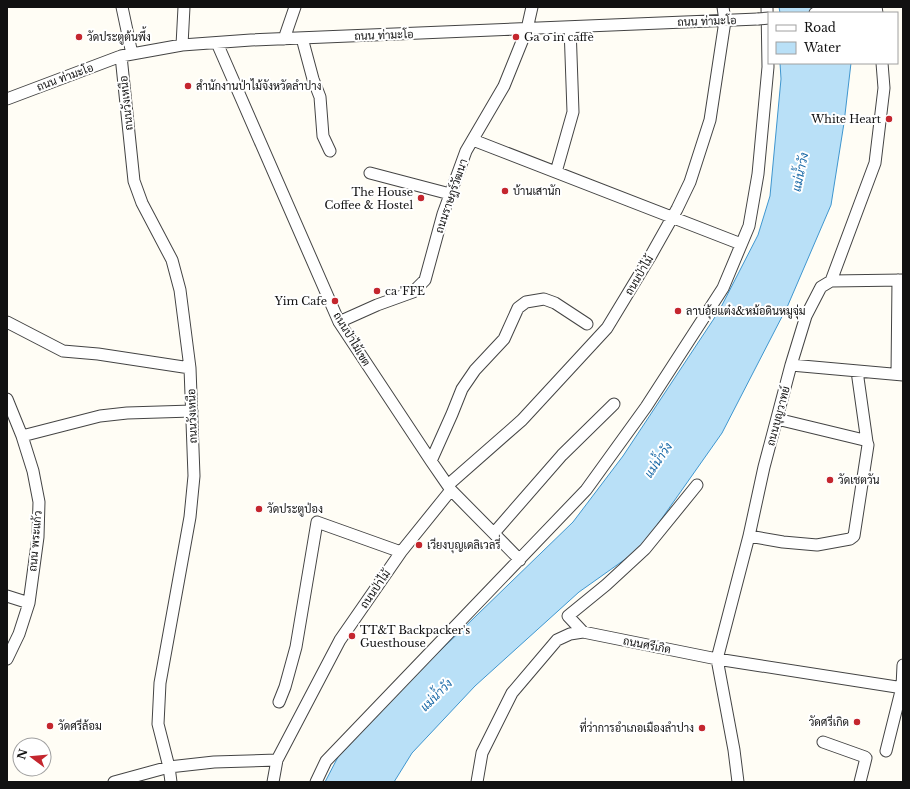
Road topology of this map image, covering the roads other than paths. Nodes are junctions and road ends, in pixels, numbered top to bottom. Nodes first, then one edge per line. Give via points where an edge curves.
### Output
1 (122, 7) edge
2 (184, 7) edge
3 (295, 7) edge
4 (532, 7) edge
5 (724, 7) edge
6 (767, 7) edge
7 (869, 7) edge
8 (823, 12) edge
9 (763, 19) edge
10 (725, 21) junction
11 (570, 27) junction
12 (527, 29) junction
13 (302, 38) junction
14 (284, 39) junction
15 (217, 43) junction
16 (182, 45) junction
17 (126, 55) junction
18 (882, 64) edge
19 (7, 99) edge
20 (473, 140) junction
21 (330, 151) dead end
22 (370, 172) dead end
23 (556, 172) junction
24 (450, 194) junction
25 (671, 217) junction
26 (742, 244) junction
27 (900, 280) edge
28 (830, 281) junction
29 (7, 322) edge
30 (339, 322) junction
31 (586, 324) dead end
32 (791, 365) junction
33 (190, 368) junction
34 (858, 371) junction
35 (900, 374) edge
36 (7, 399) edge
37 (614, 404) dead end
38 (192, 411) junction
39 (777, 419) junction
40 (22, 436) junction
41 (867, 442) junction
42 (431, 461) junction
43 (697, 484) dead end
44 (449, 487) junction
45 (494, 533) junction
46 (749, 536) junction
47 (401, 552) junction
48 (520, 560) junction
49 (7, 596) edge
50 (29, 603) junction
51 (583, 632) junction
52 (7, 659) edge
53 (717, 659) junction
54 (903, 665) edge
55 (903, 688) edge
56 (279, 702) dead end
57 (823, 742) dead end
58 (886, 751) dead end
59 (277, 760) junction
60 (169, 767) junction
61 (114, 782) edge
62 (171, 782) edge
63 (273, 782) edge
64 (316, 782) edge
65 (477, 782) edge
66 (738, 782) edge
67 (860, 782) edge

1 - 17 street, ถนนวังเหนือ
2 - 16 street
3 - 14 street
4 - 12 street, ถนนราษฎร์วัฒนา
5 - 10 street, ถนนป่าไม้
6 - 26 street via 768,67 758,174 749,226
7 - 8 street
9 - 10 street, ถนน ท่ามะโอ
10 - 11 street, ถนน ท่ามะโอ
10 - 25 street, ถนนป่าไม้ via 710,120 690,182
11 - 12 street, ถนน ท่ามะโอ
11 - 23 street via 573,112
12 - 13 street, ถนน ท่ามะโอ
12 - 20 street, ถนนราษฎร์วัฒนา via 504,86
13 - 14 street, ถนน ท่ามะโอ
13 - 21 street via 320,97 322,136
14 - 15 street, ถนน ท่ามะโอ
15 - 16 street, ถนน ท่ามะโอ
15 - 30 street, ถนนป่าไม้เขต
16 - 17 street, ถนน ท่ามะโอ
17 - 19 street, ถนน ท่ามะโอ
17 - 33 street, ถนนวังเหนือ via 134,181 142,203 172,260 180,290
18 - 28 street, ถนนบุญวาทย์ via 884,88 875,163
20 - 23 street
20 - 24 street, ถนนราษฎร์วัฒนา via 466,151
22 - 24 street
23 - 25 street
24 - 30 street, ถนนราษฎร์วัฒนา via 425,280 413,292 377,304
25 - 26 street
25 - 44 street, ถนนป่าไม้ via 607,328 522,420
26 - 48 street via 723,288 646,407 586,490
27 - 28 street
27 - 35 street
28 - 32 street, ถนนบุญวาทย์ via 821,287 806,316
29 - 33 street via 63,351
30 - 42 street, ถนนป่าไม้เขต
31 - 42 street via 555,303 544,299 526,302 518,308 504,339 475,370 462,389
32 - 34 street
32 - 39 street, ถนนบุญวาทย์
33 - 38 street, ถนนวังเหนือ
34 - 35 street
34 - 41 street
36 - 40 street, ถนน พระแก้ว
37 - 45 street via 562,455
38 - 40 street via 100,416
38 - 60 street, ถนนวังเหนือ via 194,476 190,517 160,683 158,724
39 - 41 street
39 - 46 street, ถนนบุญวาทย์
40 - 50 street, ถนน พระแก้ว via 39,502 38,537
41 - 46 street via 854,536 817,545
42 - 44 street, ถนนป่าไม้เขต
43 - 51 street via 645,549 568,616
44 - 45 street, ถนนป่าไม้เขต
44 - 47 street, ถนนป่าไม้
45 - 48 street, ถนนป่าไม้เขต
46 - 53 street, ถนนบุญวาทย์
47 - 56 street via 317,522 296,647
47 - 59 street, ถนนป่าไม้ via 340,640
48 - 64 street via 326,761
49 - 50 street
50 - 52 street, ถนน พระแก้ว via 19,634
51 - 53 street, ถนนศรีเกิด
51 - 65 street, ถนนศรีเกิด via 557,640 512,693 482,753
53 - 55 street, ถนนศรีเกิด
53 - 66 street, ถนนบุญวาทย์
54 - 55 street
55 - 58 street
57 - 67 street via 866,758
59 - 60 street via 214,762
59 - 63 street, ถนนป่าไม้
60 - 61 street
60 - 62 street, ถนนวังเหนือ

